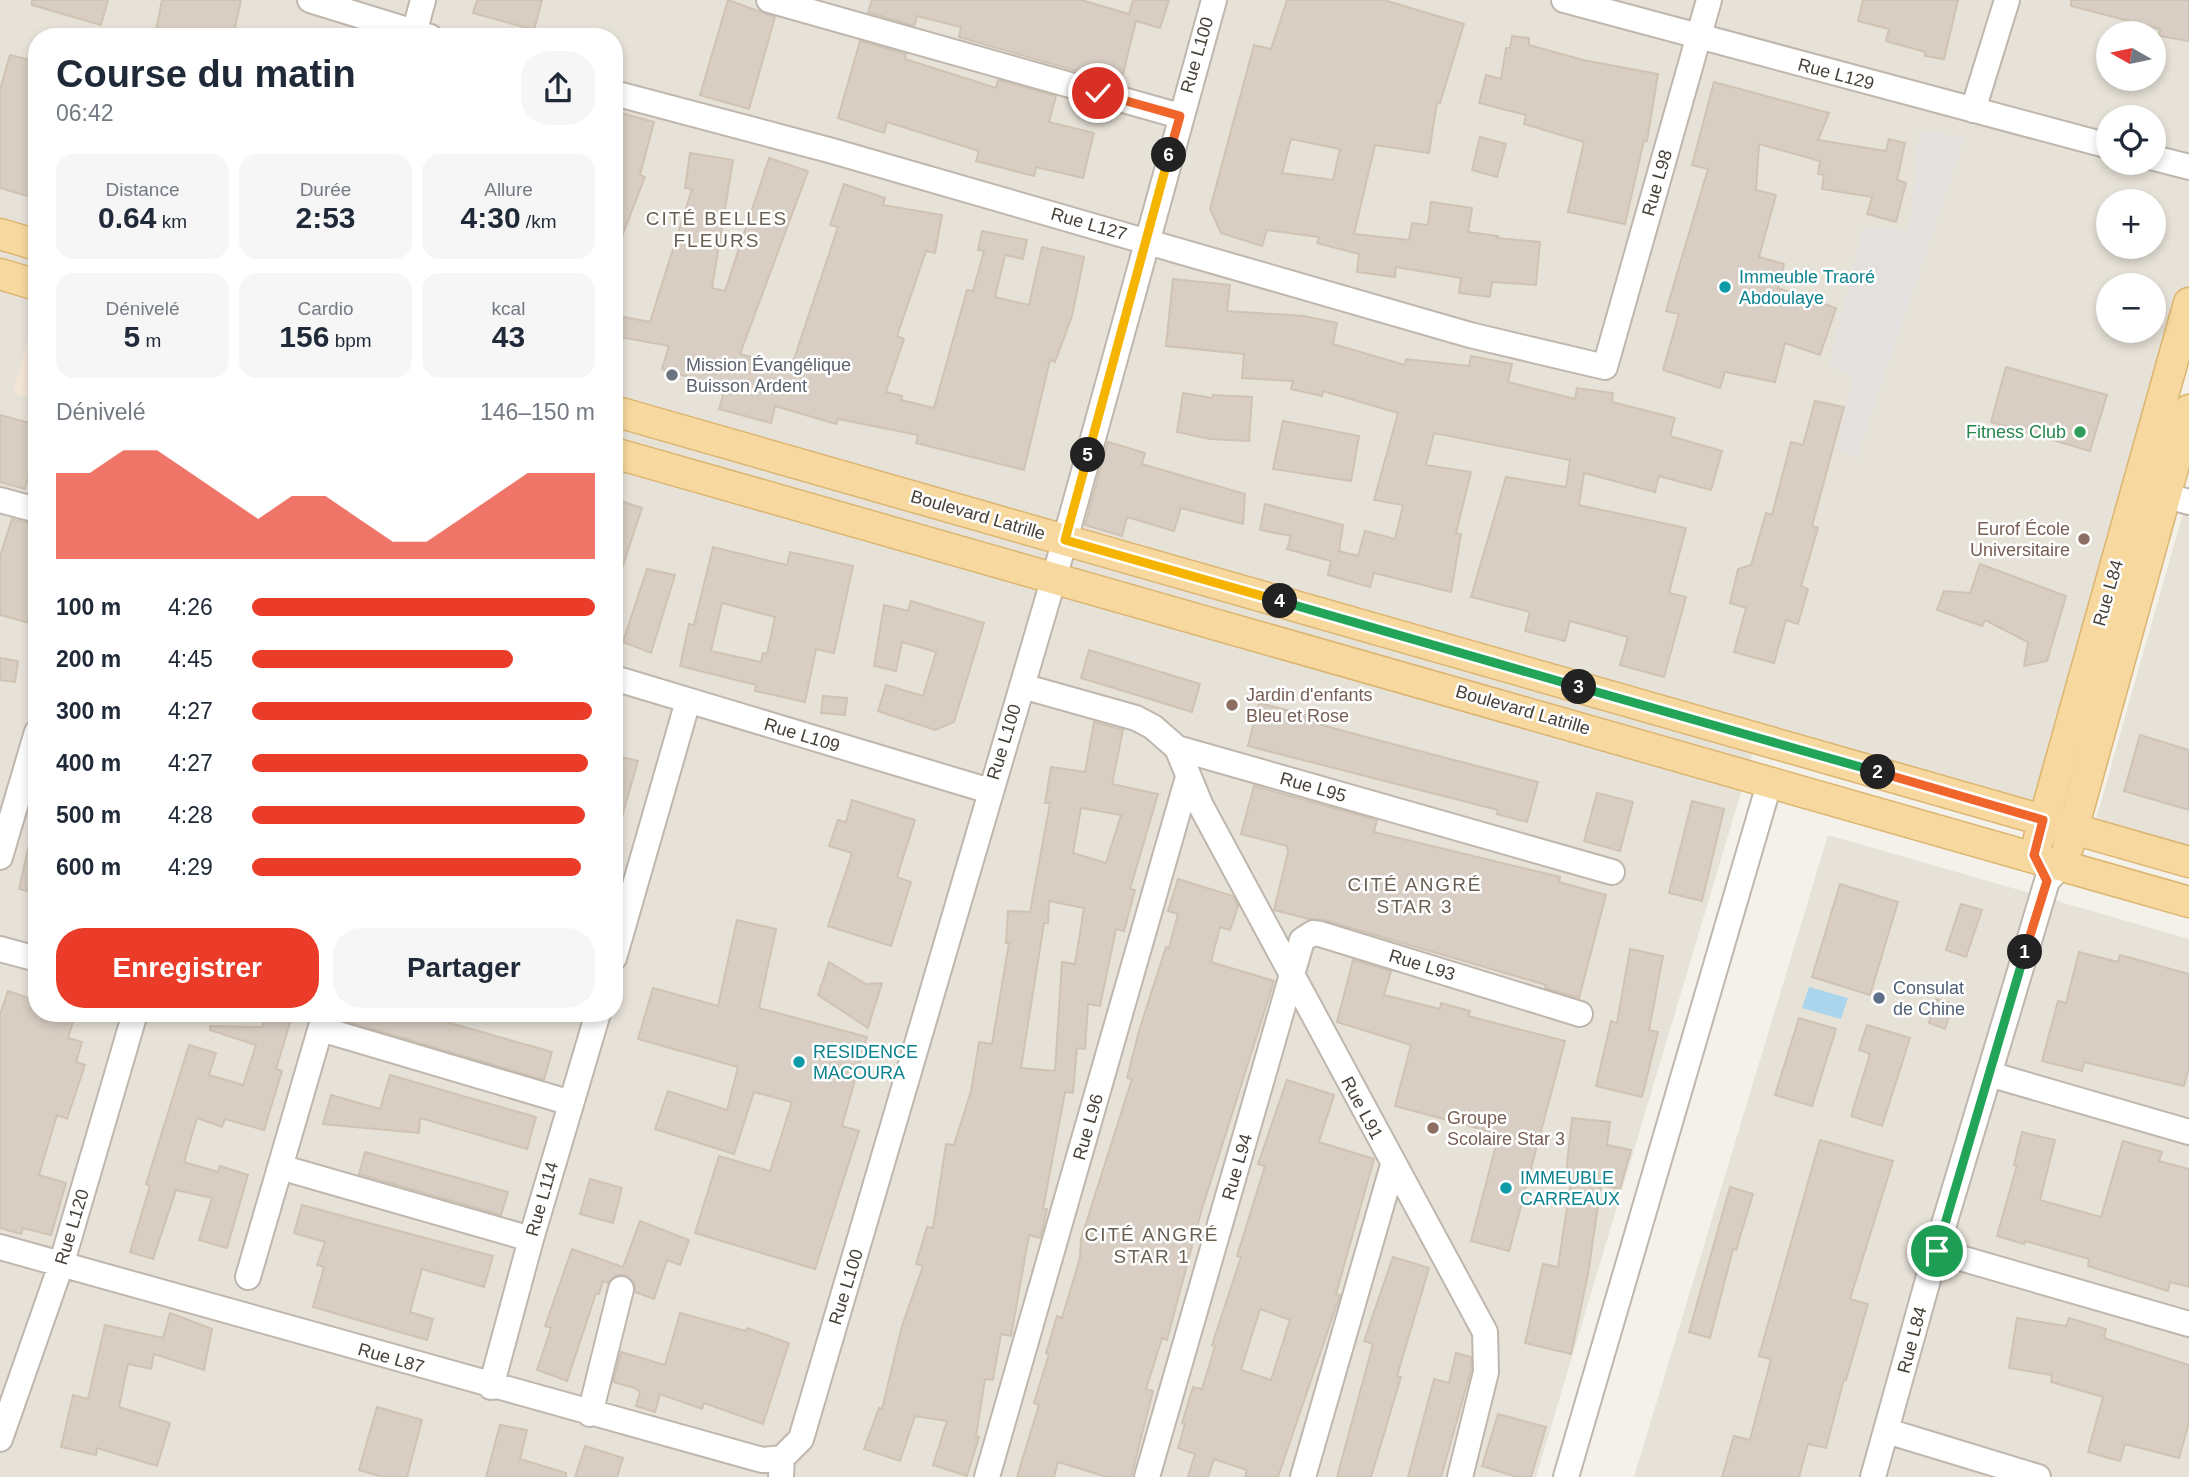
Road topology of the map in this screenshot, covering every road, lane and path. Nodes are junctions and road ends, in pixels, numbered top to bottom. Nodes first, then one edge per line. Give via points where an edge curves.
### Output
1 (310, 0) edge
2 (424, 0) edge
3 (769, 0) edge
4 (1214, 0) edge
5 (1564, 0) edge
6 (1709, 0) edge
7 (2007, 0) edge
8 (397, 28) edge
9 (420, 28) edge
10 (1698, 38) junction
11 (623, 95) edge
12 (1973, 110) junction
13 (1180, 116) junction
14 (2096, 143) edge
15 (2166, 161) edge
16 (2189, 167) edge
17 (0, 234) edge
18 (1145, 240) junction
19 (28, 242) edge
20 (0, 274) edge
21 (28, 282) edge
22 (2189, 303) edge
23 (1605, 367) joint
24 (2189, 410) edge
25 (623, 414) edge
26 (623, 456) edge
27 (2164, 495) edge
28 (0, 500) edge
29 (28, 508) edge
30 (1065, 540) junction
31 (1054, 576) junction
32 (623, 681) edge
33 (1021, 686) junction
34 (688, 701) junction
35 (1177, 748) junction
36 (28, 762) edge
37 (1188, 777) junction
38 (1770, 781) junction
39 (990, 791) junction
40 (2043, 820) junction
41 (2074, 828) junction
42 (0, 857) edge
43 (2189, 862) edge
44 (2048, 867) junction
45 (1612, 872) dead end
46 (2189, 902) edge
47 (623, 927) edge
48 (0, 949) edge
49 (28, 957) edge
50 (1292, 978) junction
51 (1580, 1014) dead end
52 (132, 1022) edge
53 (323, 1022) edge
54 (326, 1022) edge
55 (595, 1022) edge
56 (1989, 1074) junction
57 (571, 1103) junction
58 (2189, 1132) edge
59 (1393, 1165) junction
60 (280, 1167) junction
61 (521, 1236) junction
62 (0, 1247) edge
63 (1937, 1251) junction
64 (62, 1262) junction
65 (248, 1277) dead end
66 (621, 1289) dead end
67 (2189, 1324) edge
68 (492, 1387) junction
69 (590, 1414) junction
70 (1887, 1432) junction
71 (0, 1439) edge
72 (782, 1472) edge
73 (987, 1477) edge
74 (1147, 1477) edge
75 (1303, 1477) edge
76 (1460, 1477) edge
77 (1566, 1477) edge
78 (1873, 1477) edge
79 (2038, 1477) edge

1 - 8 street
2 - 9 street
3 - 13 street
4 - 13 street, Rue L100
5 - 10 street, Rue L129
6 - 10 street, Rue L98
7 - 12 street
10 - 12 street, Rue L129
10 - 23 street, Rue L98
11 - 18 street, Rue L127
12 - 14 street, Rue L129
13 - 18 street, Rue L100
15 - 16 street
17 - 19 main road
18 - 23 street, Rue L127 via 1471,335
18 - 30 street, Rue L100
20 - 21 main road
22 - 27 main road, Rue L84
24 - 27 main road, Rue L84
25 - 30 main road, Boulevard Latrille
26 - 31 main road, Boulevard Latrille
27 - 40 main road, Rue L84
27 - 41 main road, Rue L84
28 - 29 street
30 - 31 street, Rue L100
30 - 40 main road, Boulevard Latrille
31 - 33 street, Rue L100
31 - 38 main road, Boulevard Latrille
32 - 34 street, Rue L109
33 - 35 street, Rue L95 via 1136,718
33 - 39 street, Rue L100
34 - 39 street, Rue L109
34 - 47 street
35 - 37 street, Rue L91
35 - 45 street, Rue L95
36 - 42 street
37 - 50 street, Rue L91
37 - 73 street, Rue L96
38 - 44 main road, Boulevard Latrille
38 - 77 street
39 - 72 street, Rue L100 via 801,1439
40 - 41 main road, Boulevard Latrille
40 - 44 main road, Rue L84
41 - 43 main road, Boulevard Latrille
41 - 44 main road, Rue L84
44 - 46 main road, Boulevard Latrille
44 - 56 street, Rue L84
48 - 49 street
50 - 51 street, Rue L93 via 1302,940 1320,934
50 - 59 street, Rue L91
50 - 74 street, Rue L94
52 - 64 street, Rue L120
53 - 60 street
54 - 57 street
55 - 57 street, Rue L114
56 - 58 street
56 - 63 street, Rue L84
57 - 61 street, Rue L114
59 - 75 street
59 - 76 street, Rue L91 via 1485,1332 1486,1372
60 - 61 street
60 - 65 street
61 - 68 street, Rue L114
62 - 64 street, Rue L87
63 - 67 street
63 - 70 street, Rue L84
64 - 68 street, Rue L87
64 - 71 street, Rue L120
66 - 69 street
68 - 69 street, Rue L87
69 - 72 street, Rue L87 via 762,1460
70 - 78 street, Rue L84
70 - 79 street

